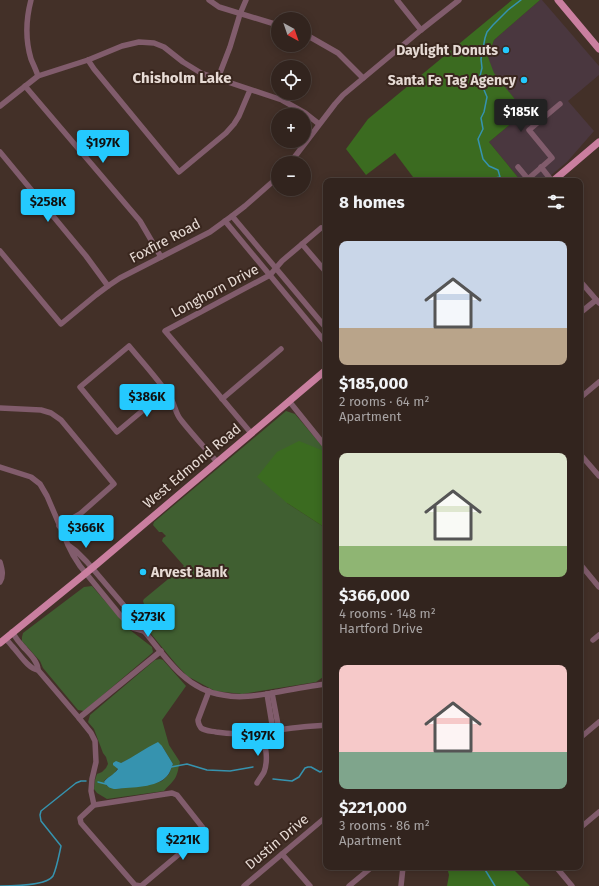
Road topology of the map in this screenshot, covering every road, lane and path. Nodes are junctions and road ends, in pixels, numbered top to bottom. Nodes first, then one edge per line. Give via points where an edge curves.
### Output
1 (31, 0) edge
2 (209, 0) edge
3 (246, 0) edge
4 (397, 0) edge
5 (459, 0) edge
6 (558, 0) edge
7 (240, 14) junction
8 (271, 23) edge
9 (421, 30) junction
10 (311, 39) edge
11 (599, 49) edge
12 (88, 60) junction
13 (38, 76) junction
14 (218, 78) junction
15 (363, 78) junction
16 (26, 86) junction
17 (250, 90) junction
18 (560, 104) dead end
19 (0, 106) edge
20 (320, 124) junction
21 (599, 142) edge
22 (0, 152) edge
23 (295, 156) edge
24 (518, 167) dead end
25 (541, 167) junction
26 (527, 178) edge
27 (529, 178) edge
28 (550, 178) edge
29 (557, 178) edge
30 (271, 183) edge
31 (232, 216) junction
32 (225, 221) junction
33 (321, 228) dead end
34 (302, 244) junction
35 (0, 251) edge
36 (161, 257) junction
37 (276, 268) junction
38 (323, 268) edge
39 (270, 275) junction
40 (583, 284) edge
41 (108, 286) junction
42 (598, 302) edge
43 (583, 311) edge
44 (323, 324) edge
45 (323, 339) edge
46 (281, 349) dead end
47 (323, 372) edge
48 (599, 383) edge
49 (166, 391) junction
50 (583, 396) edge
51 (222, 399) junction
52 (288, 401) junction
53 (0, 408) edge
54 (251, 433) junction
55 (323, 443) edge
56 (583, 457) edge
57 (217, 462) junction
58 (0, 467) edge
59 (599, 476) edge
60 (59, 526) junction
61 (68, 545) junction
62 (0, 562) edge
63 (92, 568) junction
64 (583, 568) edge
65 (86, 573) junction
66 (0, 582) edge
67 (599, 587) edge
68 (144, 631) junction
69 (12, 632) junction
70 (599, 635) edge
71 (593, 640) dead end
72 (3, 641) edge
73 (161, 651) junction
74 (38, 670) junction
75 (323, 684) edge
76 (209, 691) junction
77 (270, 693) junction
78 (79, 718) junction
79 (599, 722) edge
80 (323, 725) edge
81 (276, 730) junction
82 (262, 732) junction
83 (583, 735) edge
84 (257, 783) dead end
85 (94, 805) junction
86 (599, 812) edge
87 (323, 820) edge
88 (583, 825) edge
89 (282, 854) junction
90 (368, 870) edge
91 (403, 870) edge
92 (559, 870) edge
93 (244, 886) edge
94 (310, 886) edge
95 (349, 886) edge
96 (401, 886) edge
97 (572, 886) edge

1 - 13 street via 26,33 31,59
2 - 7 street via 219,7
3 - 7 street
4 - 9 street
5 - 9 street
6 - 11 main road
7 - 8 street
7 - 14 street
9 - 15 street
10 - 15 street via 338,53
12 - 13 street
12 - 14 street via 122,46 139,42 154,43 164,47 201,73
12 - 17 street via 179,172 234,124
13 - 16 street
14 - 17 street
15 - 20 street via 335,104
16 - 19 street
16 - 36 street via 140,221
17 - 20 street via 282,100
18 - 25 street via 529,130 552,158
20 - 23 street
21 - 29 main road
22 - 41 street
24 - 26 street
25 - 27 street
25 - 28 street
30 - 31 street, Foxfire Road
31 - 32 street, Foxfire Road
31 - 37 street
32 - 36 street, Foxfire Road via 210,232
32 - 39 street
33 - 34 street, Longhorn Drive
34 - 37 street, Longhorn Drive
34 - 38 street
35 - 41 street, Foxfire Road via 61,324
36 - 41 street, Foxfire Road
37 - 39 street, Longhorn Drive
37 - 44 street
39 - 45 street
39 - 51 street, Longhorn Drive via 165,331
40 - 42 street
42 - 43 street
46 - 51 street
47 - 52 main road, West Edmond Road
48 - 50 street
49 - 49 street via 129,346 80,388 117,432
49 - 57 street via 175,405 179,418
51 - 54 street, Longhorn Drive
52 - 54 main road, West Edmond Road
52 - 55 street
53 - 60 street via 41,410 51,413 61,420 114,484 80,514
54 - 57 main road, West Edmond Road
56 - 59 street
57 - 63 main road, West Edmond Road
58 - 60 street via 31,477 40,484
60 - 61 street
61 - 63 street
61 - 65 street
62 - 66 street
63 - 65 main road, West Edmond Road
63 - 68 street
64 - 67 street
65 - 68 street via 120,615 133,628
65 - 69 main road, West Edmond Road
68 - 73 street
69 - 72 main road, West Edmond Road
69 - 74 street via 36,662
70 - 71 street
72 - 74 street via 12,646 30,667
73 - 76 street via 182,675
73 - 78 street
74 - 78 street
75 - 77 street
76 - 77 street via 233,697
76 - 82 street via 198,720 200,727 226,734
77 - 81 street
78 - 85 street via 95,741 96,762 91,791
79 - 83 street
80 - 81 street
81 - 82 street
82 - 84 street via 266,762 264,772
85 - 85 street via 80,818 81,823 135,885 141,886 203,834 203,828 176,794
86 - 88 street
87 - 89 street, Dustin Drive
89 - 93 street, Dustin Drive
89 - 94 street
90 - 95 street
91 - 96 street
92 - 97 street

